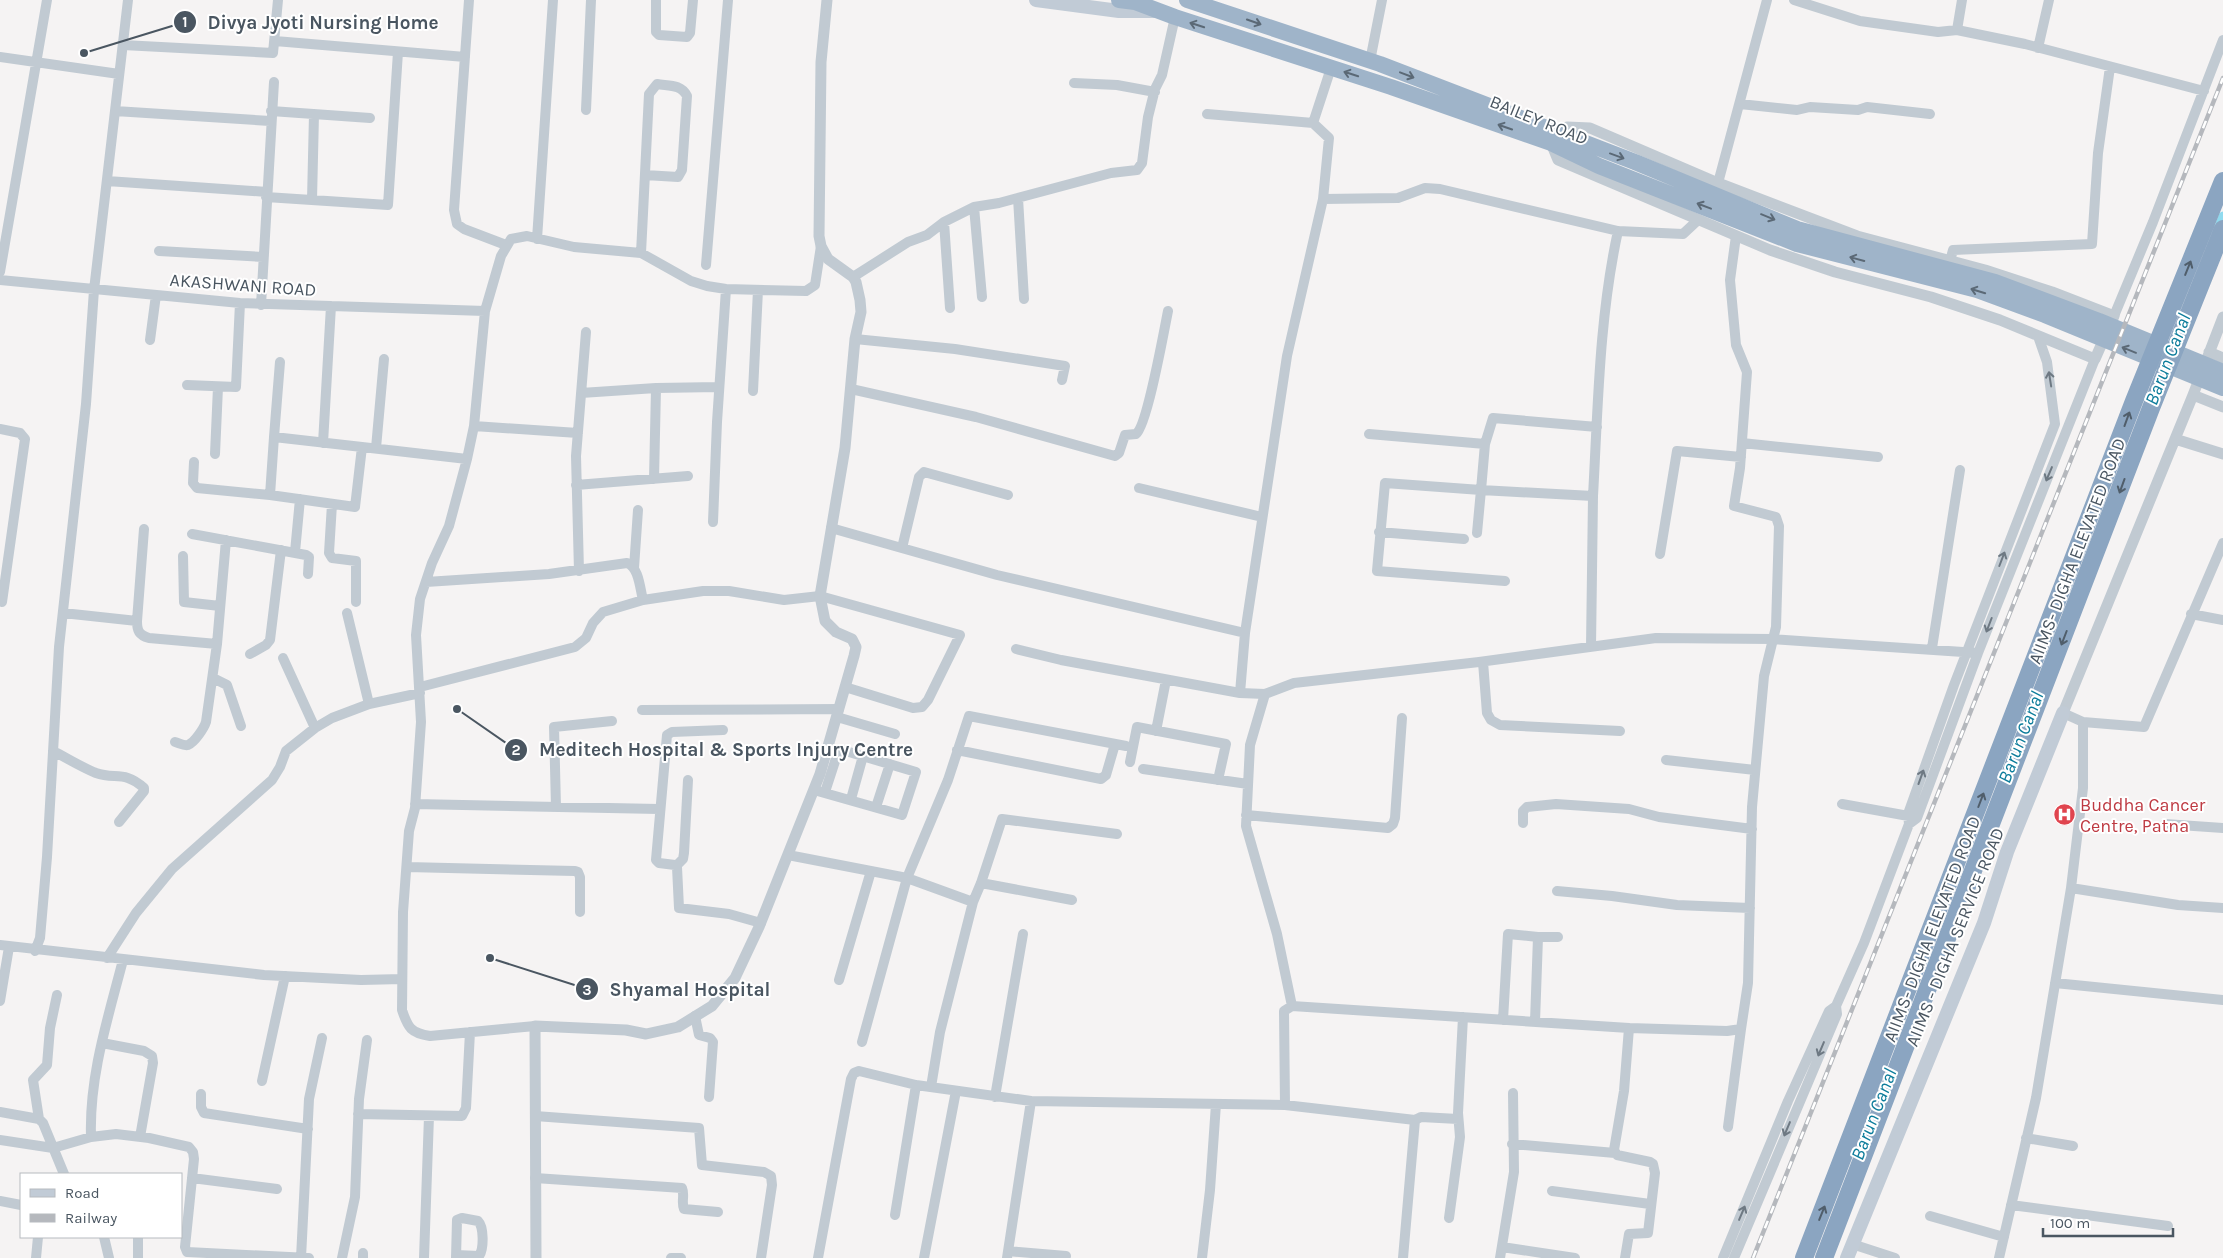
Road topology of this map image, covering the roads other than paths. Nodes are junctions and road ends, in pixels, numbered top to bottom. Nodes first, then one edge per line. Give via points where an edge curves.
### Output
1 (47, 0) edge
2 (128, 0) edge
3 (278, 0) edge
4 (469, 0) edge
5 (553, 0) edge
6 (591, 0) edge
7 (656, 0) edge
8 (693, 0) edge
9 (728, 0) edge
10 (827, 0) edge
11 (1036, 0) edge
12 (1120, 0) edge
13 (1187, 0) edge
14 (1382, 0) edge
15 (1767, 0) edge
16 (1794, 0) edge
17 (1962, 0) edge
18 (2049, 0) edge
19 (1157, 11) junction
20 (1175, 18) junction
21 (1957, 30) junction
22 (2223, 40) edge
23 (275, 41) junction
24 (122, 45) junction
25 (2038, 48) junction
26 (398, 52) junction
27 (0, 57) edge
28 (465, 57) junction
29 (1370, 61) junction
30 (37, 63) junction
31 (2110, 67) junction
32 (1331, 68) junction
33 (119, 74) junction
34 (274, 82) dead end
35 (1074, 83) dead end
36 (2204, 91) junction
37 (1155, 92) junction
38 (1740, 104) junction
39 (115, 110) junction
40 (586, 110) dead end
41 (314, 114) junction
42 (1207, 114) dead end
43 (1930, 114) dead end
44 (271, 116) junction
45 (370, 118) dead end
46 (1313, 124) junction
47 (1553, 138) junction
48 (645, 174) junction
49 (107, 181) junction
50 (2223, 182) edge
51 (1718, 183) junction
52 (267, 195) junction
53 (1018, 198) junction
54 (1323, 199) junction
55 (312, 200) junction
56 (974, 207) junction
57 (1698, 220) junction
58 (944, 222) junction
59 (2223, 229) edge
60 (1618, 231) junction
61 (1736, 236) junction
62 (537, 239) junction
63 (506, 245) junction
64 (821, 246) junction
65 (159, 251) dead end
66 (641, 254) junction
67 (264, 257) junction
68 (1908, 260) junction
69 (1950, 260) junction
70 (706, 265) dead end
71 (0, 272) edge
72 (853, 277) junction
73 (0, 280) edge
74 (726, 289) junction
75 (94, 290) junction
76 (758, 290) junction
77 (1907, 290) junction
78 (156, 295) junction
79 (982, 297) dead end
80 (1024, 299) dead end
81 (240, 303) junction
82 (261, 304) junction
83 (331, 306) junction
84 (950, 308) dead end
85 (485, 311) junction
86 (1168, 311) dead end
87 (2114, 316) junction
88 (2223, 317) edge
89 (586, 332) dead end
90 (2038, 336) junction
91 (855, 339) junction
92 (150, 340) dead end
93 (2209, 352) junction
94 (2223, 358) edge
95 (384, 359) dead end
96 (2095, 359) junction
97 (280, 362) dead end
98 (2223, 372) edge
99 (1062, 380) dead end
100 (187, 385) dead end
101 (218, 387) junction
102 (719, 387) junction
103 (656, 388) junction
104 (2223, 388) edge
105 (851, 390) junction
106 (753, 391) dead end
107 (581, 393) junction
108 (2193, 395) junction
109 (2223, 407) edge
110 (474, 426) junction
111 (1597, 427) junction
112 (0, 429) edge
113 (578, 433) junction
114 (1369, 434) dead end
115 (274, 437) junction
116 (2175, 439) junction
117 (323, 442) junction
118 (1742, 443) junction
119 (1485, 444) junction
120 (362, 447) junction
121 (376, 448) junction
122 (215, 454) dead end
123 (2223, 454) edge
124 (1741, 457) junction
125 (1878, 457) dead end
126 (467, 459) junction
127 (194, 462) dead end
128 (1960, 470) dead end
129 (688, 476) dead end
130 (654, 478) junction
131 (576, 485) junction
132 (1140, 488) dead end
133 (1480, 490) junction
134 (1008, 494) dead end
135 (270, 495) junction
136 (1593, 496) junction
137 (300, 499) junction
138 (332, 504) junction
139 (638, 510) dead end
140 (1262, 517) junction
141 (713, 522) dead end
142 (831, 528) junction
143 (144, 529) dead end
144 (1379, 532) junction
145 (1478, 533) dead end
146 (192, 534) dead end
147 (1464, 539) dead end
148 (226, 540) junction
149 (2223, 543) edge
150 (902, 548) junction
151 (280, 550) junction
152 (295, 552) junction
153 (1660, 554) dead end
154 (183, 556) dead end
155 (634, 568) junction
156 (579, 571) junction
157 (308, 574) dead end
158 (1505, 581) dead end
159 (426, 582) junction
160 (820, 596) junction
161 (643, 600) junction
162 (2, 602) dead end
163 (356, 602) dead end
164 (220, 606) junction
165 (63, 613) junction
166 (347, 613) dead end
167 (2191, 614) junction
168 (2223, 620) edge
169 (137, 621) junction
170 (1245, 633) junction
171 (1772, 639) junction
172 (217, 644) junction
173 (1591, 647) junction
174 (1932, 648) junction
175 (1016, 649) dead end
176 (1968, 651) junction
177 (1978, 652) junction
178 (250, 654) dead end
179 (284, 658) dead end
180 (1483, 662) junction
181 (212, 678) junction
182 (1166, 680) junction
183 (845, 687) junction
184 (420, 690) junction
185 (1240, 693) junction
186 (1265, 694) junction
187 (368, 704) junction
188 (642, 710) dead end
189 (838, 713) junction
190 (2063, 713) junction
191 (1402, 718) dead end
192 (612, 721) dead end
193 (2083, 722) junction
194 (241, 726) dead end
195 (315, 728) junction
196 (723, 730) dead end
197 (1156, 731) junction
198 (1620, 731) dead end
199 (895, 734) dead end
200 (175, 742) dead end
201 (1115, 744) junction
202 (1126, 746) dead end
203 (957, 750) junction
204 (53, 751) junction
205 (863, 756) junction
206 (1666, 760) dead end
207 (1130, 762) dead end
208 (890, 764) junction
209 (1143, 769) dead end
210 (1756, 770) junction
211 (688, 780) dead end
212 (1218, 780) junction
213 (1248, 784) junction
214 (819, 791) junction
215 (850, 799) junction
216 (415, 804) junction
217 (1842, 804) dead end
218 (556, 807) junction
219 (876, 807) junction
220 (659, 809) junction
221 (1246, 815) junction
222 (1911, 819) junction
223 (119, 822) dead end
224 (1523, 823) dead end
225 (2165, 824) dead end
226 (2223, 828) edge
227 (1752, 830) junction
228 (1117, 834) dead end
229 (788, 855) junction
230 (676, 866) junction
231 (406, 867) junction
232 (871, 871) junction
233 (907, 878) junction
234 (981, 883) junction
235 (2071, 888) junction
236 (1557, 891) dead end
237 (1072, 900) dead end
238 (972, 902) junction
239 (1750, 908) junction
240 (2223, 908) edge
241 (580, 912) dead end
242 (761, 923) junction
243 (1023, 934) dead end
244 (1538, 937) junction
245 (1558, 937) dead end
246 (4, 946) edge
247 (35, 951) junction
248 (107, 958) junction
249 (123, 960) junction
250 (285, 976) junction
251 (402, 979) junction
252 (839, 980) dead end
253 (2055, 983) junction
254 (56, 995) dead end
255 (2223, 1000) edge
256 (0, 1001) edge
257 (1292, 1006) junction
258 (1836, 1006) junction
259 (695, 1016) junction
260 (1463, 1017) junction
261 (1503, 1020) junction
262 (1535, 1022) junction
263 (535, 1026) junction
264 (1629, 1028) junction
265 (1741, 1029) junction
266 (470, 1032) junction
267 (322, 1038) dead end
268 (367, 1040) dead end
269 (862, 1042) dead end
270 (102, 1043) junction
271 (262, 1081) dead end
272 (916, 1085) junction
273 (931, 1088) junction
274 (956, 1091) junction
275 (1513, 1093) dead end
276 (201, 1094) dead end
277 (995, 1096) junction
278 (709, 1097) dead end
279 (1031, 1101) junction
280 (1216, 1104) junction
281 (1285, 1105) junction
282 (0, 1112) edge
283 (358, 1114) junction
284 (429, 1116) junction
285 (535, 1116) junction
286 (39, 1119) junction
287 (1458, 1119) junction
288 (1415, 1120) junction
289 (1728, 1127) dead end
290 (308, 1129) junction
291 (91, 1137) junction
292 (140, 1137) junction
293 (2026, 1138) junction
294 (0, 1140) edge
295 (1512, 1144) junction
296 (2073, 1146) dead end
297 (53, 1148) junction
298 (1615, 1153) junction
299 (64, 1173) edge
300 (192, 1178) junction
301 (535, 1178) junction
302 (277, 1189) dead end
303 (1552, 1190) dead end
304 (0, 1201) edge
305 (1650, 1204) junction
306 (20, 1205) edge
307 (2011, 1205) junction
308 (718, 1212) dead end
309 (895, 1215) dead end
310 (1930, 1216) dead end
311 (1449, 1218) dead end
312 (2168, 1226) dead end
313 (2004, 1237) junction
314 (38, 1238) edge
315 (104, 1238) edge
316 (138, 1238) edge
317 (1852, 1244) junction
318 (1501, 1253) edge
319 (1008, 1254) edge
320 (1066, 1256) dead end
321 (275, 1257) edge
322 (36, 1258) edge
323 (109, 1258) edge
324 (138, 1258) edge
325 (301, 1258) edge
326 (309, 1258) edge
327 (342, 1258) edge
328 (424, 1258) edge
329 (536, 1258) edge
330 (672, 1258) edge
331 (680, 1258) edge
332 (761, 1258) edge
333 (818, 1258) edge
334 (822, 1258) edge
335 (924, 1258) edge
336 (1202, 1258) edge
337 (1403, 1258) edge
338 (1575, 1258) edge
339 (1625, 1258) edge
340 (1723, 1258) edge
341 (1734, 1258) edge
342 (1804, 1258) edge
343 (1824, 1258) edge
344 (1847, 1258) edge
345 (1895, 1258) edge
346 (1999, 1258) edge

1 - 30 street
2 - 24 street
3 - 23 street
4 - 28 street
5 - 62 street
6 - 40 street
7 - 8 street via 656,32 687,37
9 - 70 street
10 - 64 street via 821,62
11 - 19 main road via 1118,11
12 - 19 highway, BAILEY ROAD
13 -> 29 highway
14 - 29 street
15 - 38 street
16 - 21 street via 1860,21 1938,32
17 - 21 street
18 - 25 street
19 - 20 highway, BAILEY ROAD
32 -> 20 highway, BAILEY ROAD
20 - 37 street
21 - 25 street
22 - 36 street
23 - 24 street via 271,54
23 - 26 street
24 - 33 street
25 - 31 street
26 - 28 street
26 - 55 street via 388,205
27 - 30 street
28 - 63 street via 454,210 458,224 464,230
29 -> 47 highway
30 - 33 street
30 - 71 street
31 - 36 street
31 - 69 street via 2098,154 2092,244 1953,250
32 - 46 street
47 -> 32 highway, BAILEY ROAD
33 - 39 street
34 - 44 street
35 - 37 street via 1117,85
36 - 87 street
37 - 53 street via 1141,166 1137,170 1111,173
38 - 43 street via 1797,110 1810,107 1858,110 1867,107
38 - 51 street
39 - 44 street
39 - 49 street
41 - 44 street
41 - 45 street
41 - 55 street
42 - 46 street
44 - 52 street
46 - 54 street via 1329,138
47 - 51 street via 1568,127 1590,128
47 - 57 street via 1558,160
47 - 68 highway, BAILEY ROAD via 1599,166 1797,244
48 - 48 street via 649,94 657,84 678,86 687,96 682,170 678,177
48 - 66 street
49 - 52 street
49 - 75 street
342 -> 50 highway, AIIMS- DIGHA ELEVATED ROAD via 2134,401
51 - 68 street via 1857,236
52 - 55 street
52 - 67 street
53 - 56 street
53 - 80 street
54 - 60 street via 1398,198 1425,188 1440,189
54 - 140 street via 1287,356
56 - 58 street
56 - 79 street
57 - 60 street via 1683,234
57 - 61 street
58 - 72 street
58 - 84 street
59 -> 343 highway, AIIMS- DIGHA ELEVATED ROAD
60 - 111 street via 1609,272 1601,340
61 - 77 street via 1835,272
61 - 118 street via 1730,280 1736,345 1746,372
62 - 63 street via 516,237
62 - 66 street via 574,247
63 - 85 street
64 - 72 street via 828,259
64 - 76 street via 816,280 811,289
65 - 67 street
66 - 74 street via 691,281
67 - 82 street
68 - 69 street
68 - 77 street
68 - 98 highway via 1995,282
104 -> 68 highway
69 - 87 street
72 - 91 street via 858,289 860,312
73 - 75 street, AKASHWANI ROAD
74 - 76 street
74 - 102 street
75 - 78 street, AKASHWANI ROAD
75 - 165 street via 86,404
76 - 106 street
77 - 90 street via 2000,320
78 - 81 street, AKASHWANI ROAD
78 - 92 street
81 - 82 street, AKASHWANI ROAD
81 - 101 street via 236,387
82 - 83 street, AKASHWANI ROAD
83 - 85 street, AKASHWANI ROAD
83 - 117 street
85 - 110 street
86 - 105 street via 1140,431 1125,435 1115,456 976,417
87 - 96 street
88 - 93 street
89 - 107 street
90 - 96 street
176 -> 90 street via 2055,424 2047,362
91 - 99 street via 955,349 1065,366
91 - 105 street
93 - 94 street
93 - 108 street
95 - 121 street
96 -> 177 street
97 - 115 street
100 - 101 street
101 - 122 street
102 - 103 street
102 - 141 street
103 - 107 street
103 - 130 street
105 - 142 street
107 - 113 street
108 - 109 street
108 - 116 street
110 - 113 street
110 - 126 street
111 - 119 street via 1493,418
111 - 136 street
112 - 162 street via 20,433 24,439
113 - 131 street
114 - 119 street
115 - 117 street
115 - 135 street
116 - 123 street
116 - 190 street
117 - 120 street
118 - 124 street
118 - 125 street
119 - 133 street
120 - 121 street
120 - 138 street via 354,507
121 - 126 street
124 - 153 street via 1677,451
124 - 171 street via 1734,506 1776,517 1779,526 1776,627
126 - 159 street via 449,526
127 - 135 street via 193,483 197,488
128 - 174 street
129 - 130 street
130 - 131 street
131 - 156 street
132 - 140 street
133 - 136 street
133 - 144 street via 1385,483
133 - 145 street
134 - 150 street via 924,472 919,477
135 - 137 street
136 - 173 street
137 - 138 street
137 - 152 street
138 - 163 street via 329,555 356,561
139 - 155 street
140 - 170 street
142 - 150 street
142 - 160 street
143 - 169 street
144 - 147 street
144 - 158 street via 1377,572
146 - 148 street
148 - 151 street
148 - 164 street
149 - 167 street
150 - 170 street via 997,575
151 - 152 street
151 - 178 street via 270,640
152 - 157 street via 308,556
154 - 164 street via 184,602
155 - 156 street via 622,563
155 - 161 street
156 - 159 street
159 - 184 street via 420,599 416,634
160 - 161 street via 784,600 714,591
160 - 183 street via 825,621 836,632 852,639 856,647
160 - 183 street via 960,636 922,707 913,708
161 - 184 street via 597,616 586,638 575,647
164 - 172 street
165 - 169 street
165 - 204 street
166 - 187 street
167 - 168 street
167 - 193 street via 2144,727
169 - 172 street via 138,631 144,636
170 - 185 street
171 - 173 street via 1656,638
171 - 174 street
171 - 210 street via 1764,676
172 - 181 street
173 - 180 street
174 - 176 street
175 - 182 street
176 - 177 street
222 -> 176 street
177 - 222 street
179 - 195 street
180 - 186 street via 1294,683
180 - 198 street via 1487,713 1493,722
181 - 194 street via 228,684
181 - 200 street via 204,726 189,744
182 - 185 street
182 - 197 street
183 - 189 street
184 - 187 street
184 - 216 street
185 - 186 street
186 - 213 street via 1250,745
187 - 195 street
188 - 189 street
189 - 199 street
189 - 214 street
190 - 193 street
190 - 317 main road, AIIMS - DIGHA SERVICE ROAD via 2007,852 1984,922
191 - 221 street via 1395,818 1388,828
192 - 218 street via 554,727
193 - 235 street via 2083,788
195 - 248 street via 285,752 278,771 261,792 190,852 154,888
196 - 220 street via 667,734
197 - 207 street via 1137,727
197 - 212 street via 1226,744
201 - 202 street
201 - 203 street via 968,716
201 - 203 street via 1106,775 1101,780
203 - 233 street via 948,780
204 - 223 street via 94,772 125,776 144,788
204 - 247 street via 40,938
205 - 208 street
205 - 214 street via 839,749
205 - 215 street
206 - 210 street
208 - 219 street
208 - 219 street via 916,772 902,815
209 - 212 street
210 - 227 street
211 - 230 street via 684,853
212 - 213 street
213 - 221 street
214 - 215 street
214 - 229 street
215 - 219 street
216 - 218 street
216 - 231 street
217 - 222 street
218 - 220 street
220 - 230 street via 656,860
221 - 257 street via 1246,826 1277,934
222 - 258 street via 1864,943
224 - 227 street via 1523,811 1527,807 1556,804 1629,809 1659,817
225 - 226 street
227 - 239 street
228 - 234 street via 1002,819
229 - 232 street
229 - 242 street
230 - 242 street via 679,908 729,914
231 - 241 street via 575,870 580,877
231 - 251 street
232 - 233 street
232 - 252 street
233 - 238 street
233 - 269 street
234 - 237 street
234 - 238 street
235 - 240 street via 2178,905
235 - 253 street
236 - 239 street via 1677,905
238 - 273 street via 940,1032
239 - 265 street via 1748,984
242 - 259 street via 736,978 712,1006
243 - 277 street
244 - 245 street
244 - 261 street via 1508,934
244 - 262 street
246 - 247 street
246 - 256 street
247 - 248 street
248 - 249 street
249 - 250 street
249 - 270 street
250 - 251 street
250 - 271 street
251 - 266 street via 402,1010 407,1024 417,1034
253 - 255 street
253 - 293 street
254 - 286 street via 47,1065 33,1080
257 - 260 street
257 - 281 street via 1284,1011
340 -> 258 street via 1788,1101 1829,1011
258 -> 341 street via 1837,1014
259 - 263 street via 678,1027 646,1034 626,1030
259 - 278 street via 699,1035 714,1042
260 - 261 street
260 - 287 street
261 - 262 street
262 - 264 street
263 - 266 street
263 - 285 street
264 - 265 street
264 - 298 street
265 - 289 street
266 - 284 street via 464,1114 459,1117
267 - 290 street via 310,1087
268 - 283 street
270 - 291 street via 92,1099
270 - 292 street via 144,1051 152,1056
272 - 273 street
272 - 309 street
272 - 333 street via 859,1071 854,1073
273 - 274 street
274 - 277 street
274 - 335 street
275 - 295 street
276 - 290 street via 204,1113
277 - 279 street
279 - 280 street
279 - 319 street
280 - 281 street
280 - 336 street
281 - 288 street
282 - 286 street
283 - 284 street
283 - 327 street via 354,1197
284 - 328 street
285 - 301 street
285 - 332 street via 699,1128 702,1165 764,1172 771,1176
286 - 297 street
287 - 288 street via 1421,1117
287 - 311 street via 1460,1137
288 - 337 street
290 - 325 street
291 - 292 street via 116,1134
291 - 297 street
292 - 300 street via 189,1147 194,1154
293 - 296 street
293 - 307 street
294 - 297 street
295 - 298 street
295 - 318 street via 1512,1188
297 - 299 street
298 - 305 street via 1653,1164 1655,1173
300 - 302 street
300 - 321 street via 187,1252
301 - 308 street via 682,1188 684,1210
301 - 329 street
303 - 305 street
304 - 306 street
305 - 339 street via 1648,1233 1630,1234
307 - 312 street
307 - 313 street
310 - 313 street
313 - 346 street
314 - 322 street
315 - 323 street
316 - 324 street
317 - 344 main road, AIIMS - DIGHA SERVICE ROAD
317 - 345 street
318 - 338 street
319 - 320 street
321 - 325 street
325 - 326 street
330 - 331 street
333 - 334 street

